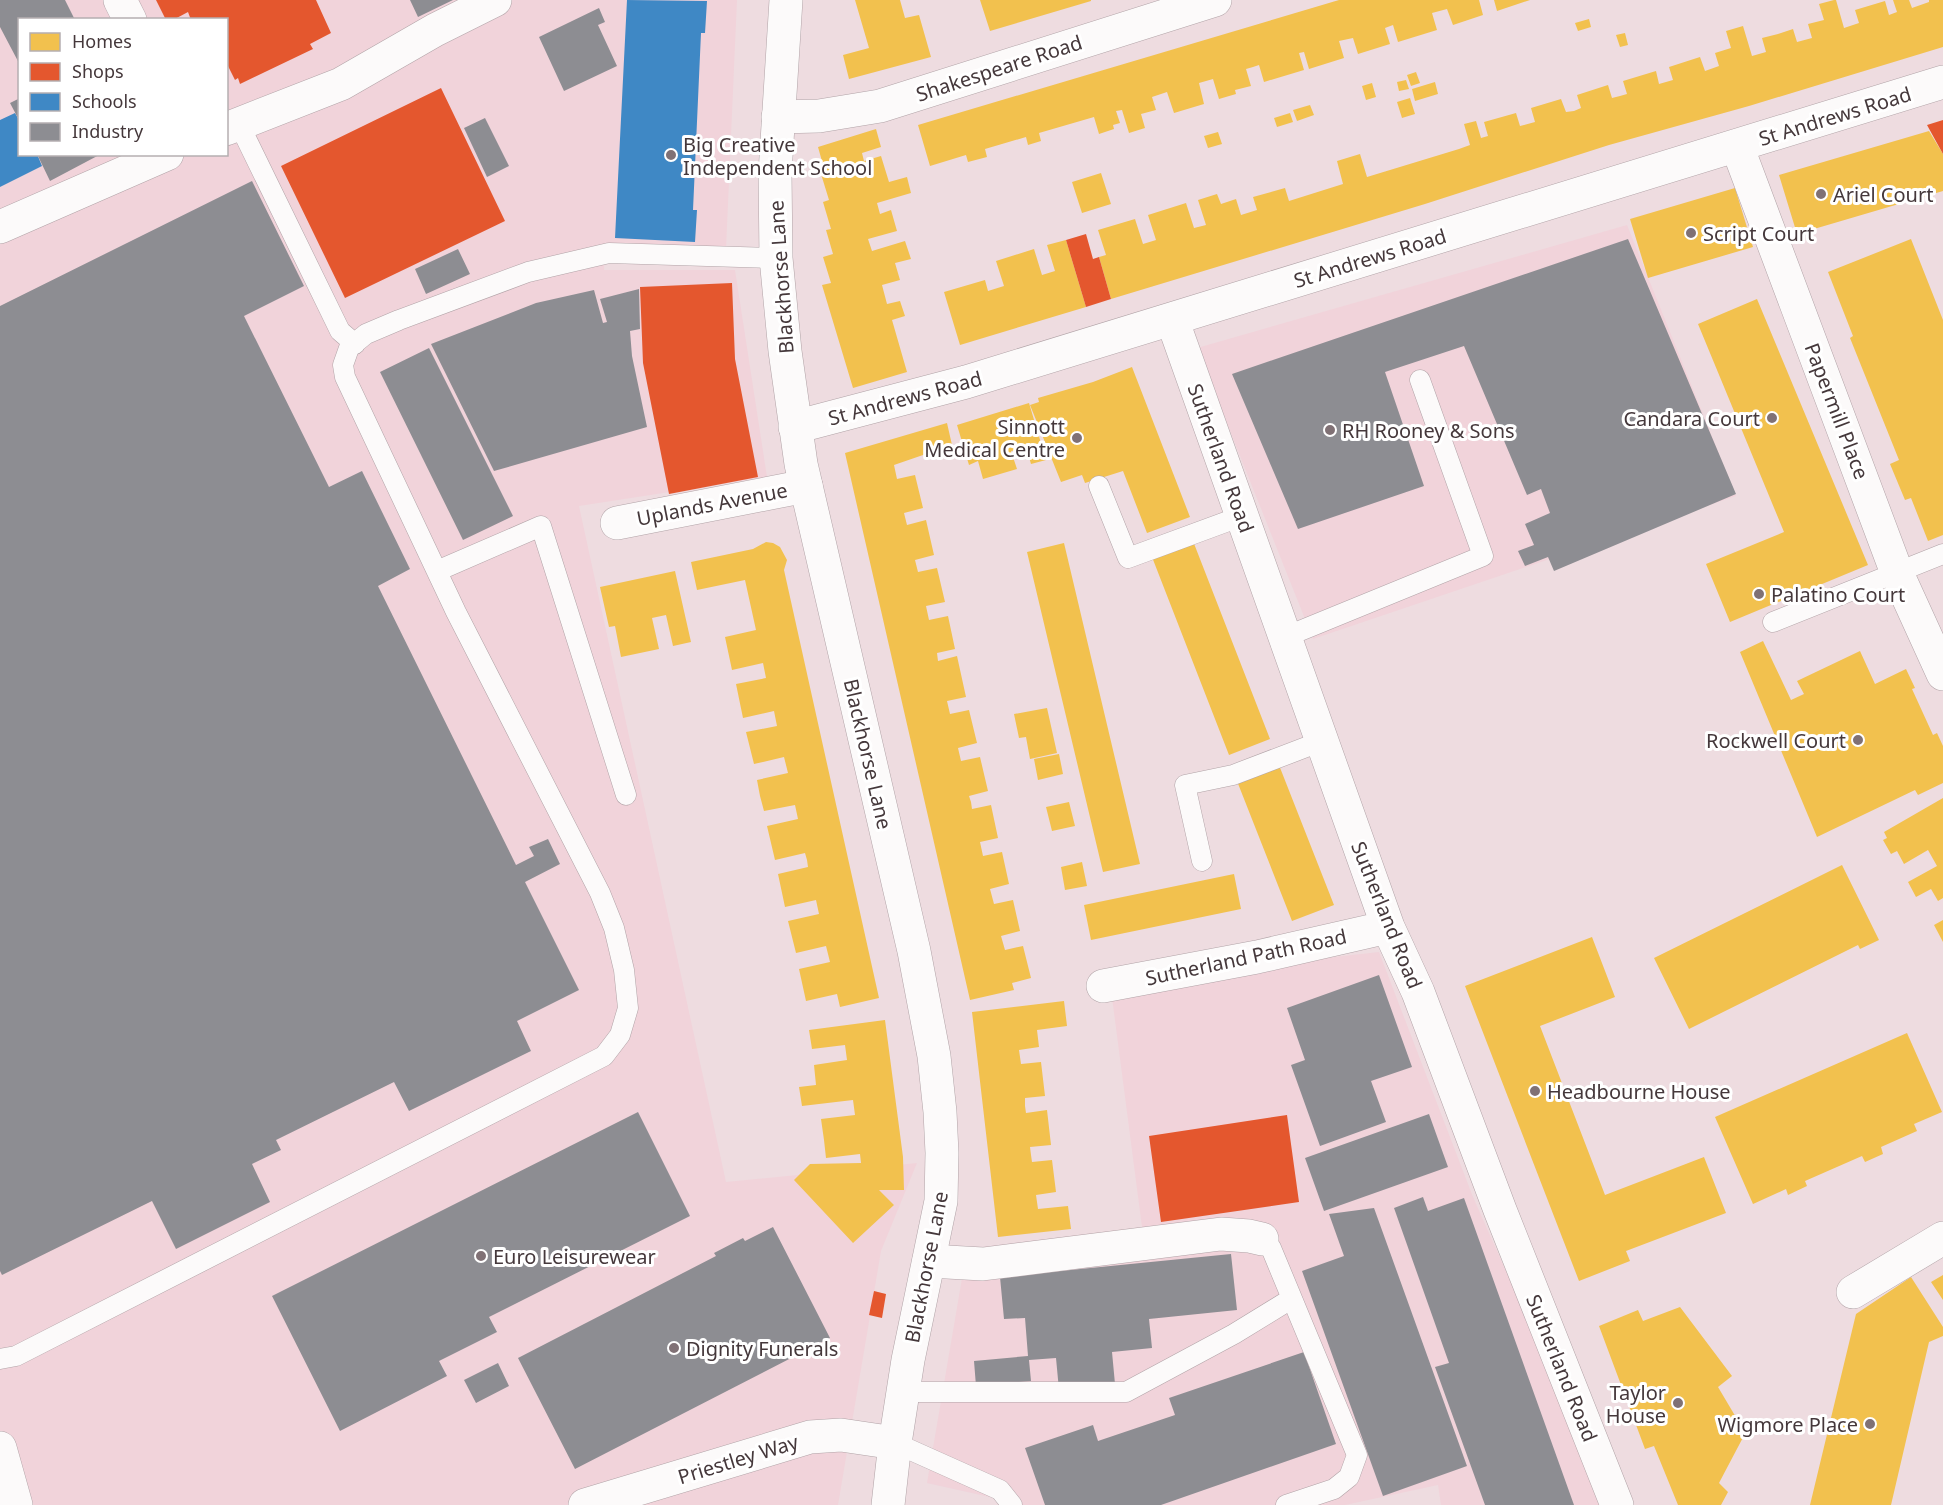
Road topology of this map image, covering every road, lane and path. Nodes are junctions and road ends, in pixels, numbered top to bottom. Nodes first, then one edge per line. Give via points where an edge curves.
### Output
1 (120, 0) edge
2 (495, 0) edge
3 (786, 0) edge
4 (1215, 0) edge
5 (129, 18) edge
6 (1943, 82) edge
7 (778, 117) junction
8 (233, 126) edge
9 (1737, 146) junction
10 (162, 156) edge
11 (0, 227) edge
12 (776, 258) junction
13 (1172, 319) junction
14 (355, 344) junction
15 (1420, 380) dead end
16 (795, 427) junction
17 (806, 486) junction
18 (1099, 486) dead end
19 (1242, 516) junction
20 (618, 523) dead end
21 (1943, 554) edge
22 (437, 571) junction
23 (1897, 573) junction
24 (1773, 622) dead end
25 (1285, 638) junction
26 (1943, 674) edge
27 (1322, 741) junction
28 (626, 795) dead end
29 (1202, 861) dead end
30 (1389, 927) junction
31 (1103, 986) dead end
32 (1943, 1238) edge
33 (1262, 1239) joint
34 (929, 1261) junction
35 (1853, 1292) dead end
36 (1291, 1299) junction
37 (0, 1359) edge
38 (903, 1392) junction
39 (895, 1443) junction
40 (0, 1448) edge
41 (16, 1505) edge
42 (585, 1505) edge
43 (888, 1505) edge
44 (1012, 1505) edge
45 (1286, 1505) edge
46 (1617, 1505) edge

1 - 5 street
2 - 8 street via 341,84
3 - 7 street, Blackhorse Lane
4 - 7 street, Shakespeare Road via 880,106 819,116
6 - 9 street, St Andrews Road
7 - 12 street, Blackhorse Lane
8 - 14 lane via 340,332
9 - 13 street, St Andrews Road
9 - 23 street, Papermill Place
10 - 11 street
12 - 14 lane via 609,253 528,272 399,320 366,334
12 - 16 street, Blackhorse Lane
13 - 16 street, St Andrews Road via 966,382
13 - 19 street, Sutherland Road
14 - 22 lane via 343,365 345,376
15 - 25 lane via 1483,556
16 - 17 street, Blackhorse Lane
17 - 20 street, Uplands Avenue
17 - 34 street, Blackhorse Lane via 914,951 934,1056 942,1153 941,1201
18 - 19 lane via 1128,558
19 - 25 street, Sutherland Road
21 - 23 lane
22 - 28 lane via 541,526
22 - 37 lane via 614,928 628,1008 620,1035 604,1056 16,1356
23 - 24 lane
23 - 26 street, Papermill Place
25 - 27 street, Sutherland Road
27 - 29 lane via 1233,775 1185,785
27 - 30 street, Sutherland Road
30 - 31 street, Sutherland Path Road
30 - 46 street, Sutherland Road via 1419,992
32 - 35 street
33 - 34 street via 1221,1234 984,1264
33 - 36 lane via 1270,1248
34 - 38 street, Blackhorse Lane
36 - 38 lane via 1126,1392
36 - 45 lane via 1356,1455 1349,1477 1334,1489
38 - 39 street, Blackhorse Lane
39 - 42 street, Priestley Way via 841,1435 810,1437
39 - 43 street, Blackhorse Lane
39 - 44 lane via 1000,1490
40 - 41 street

